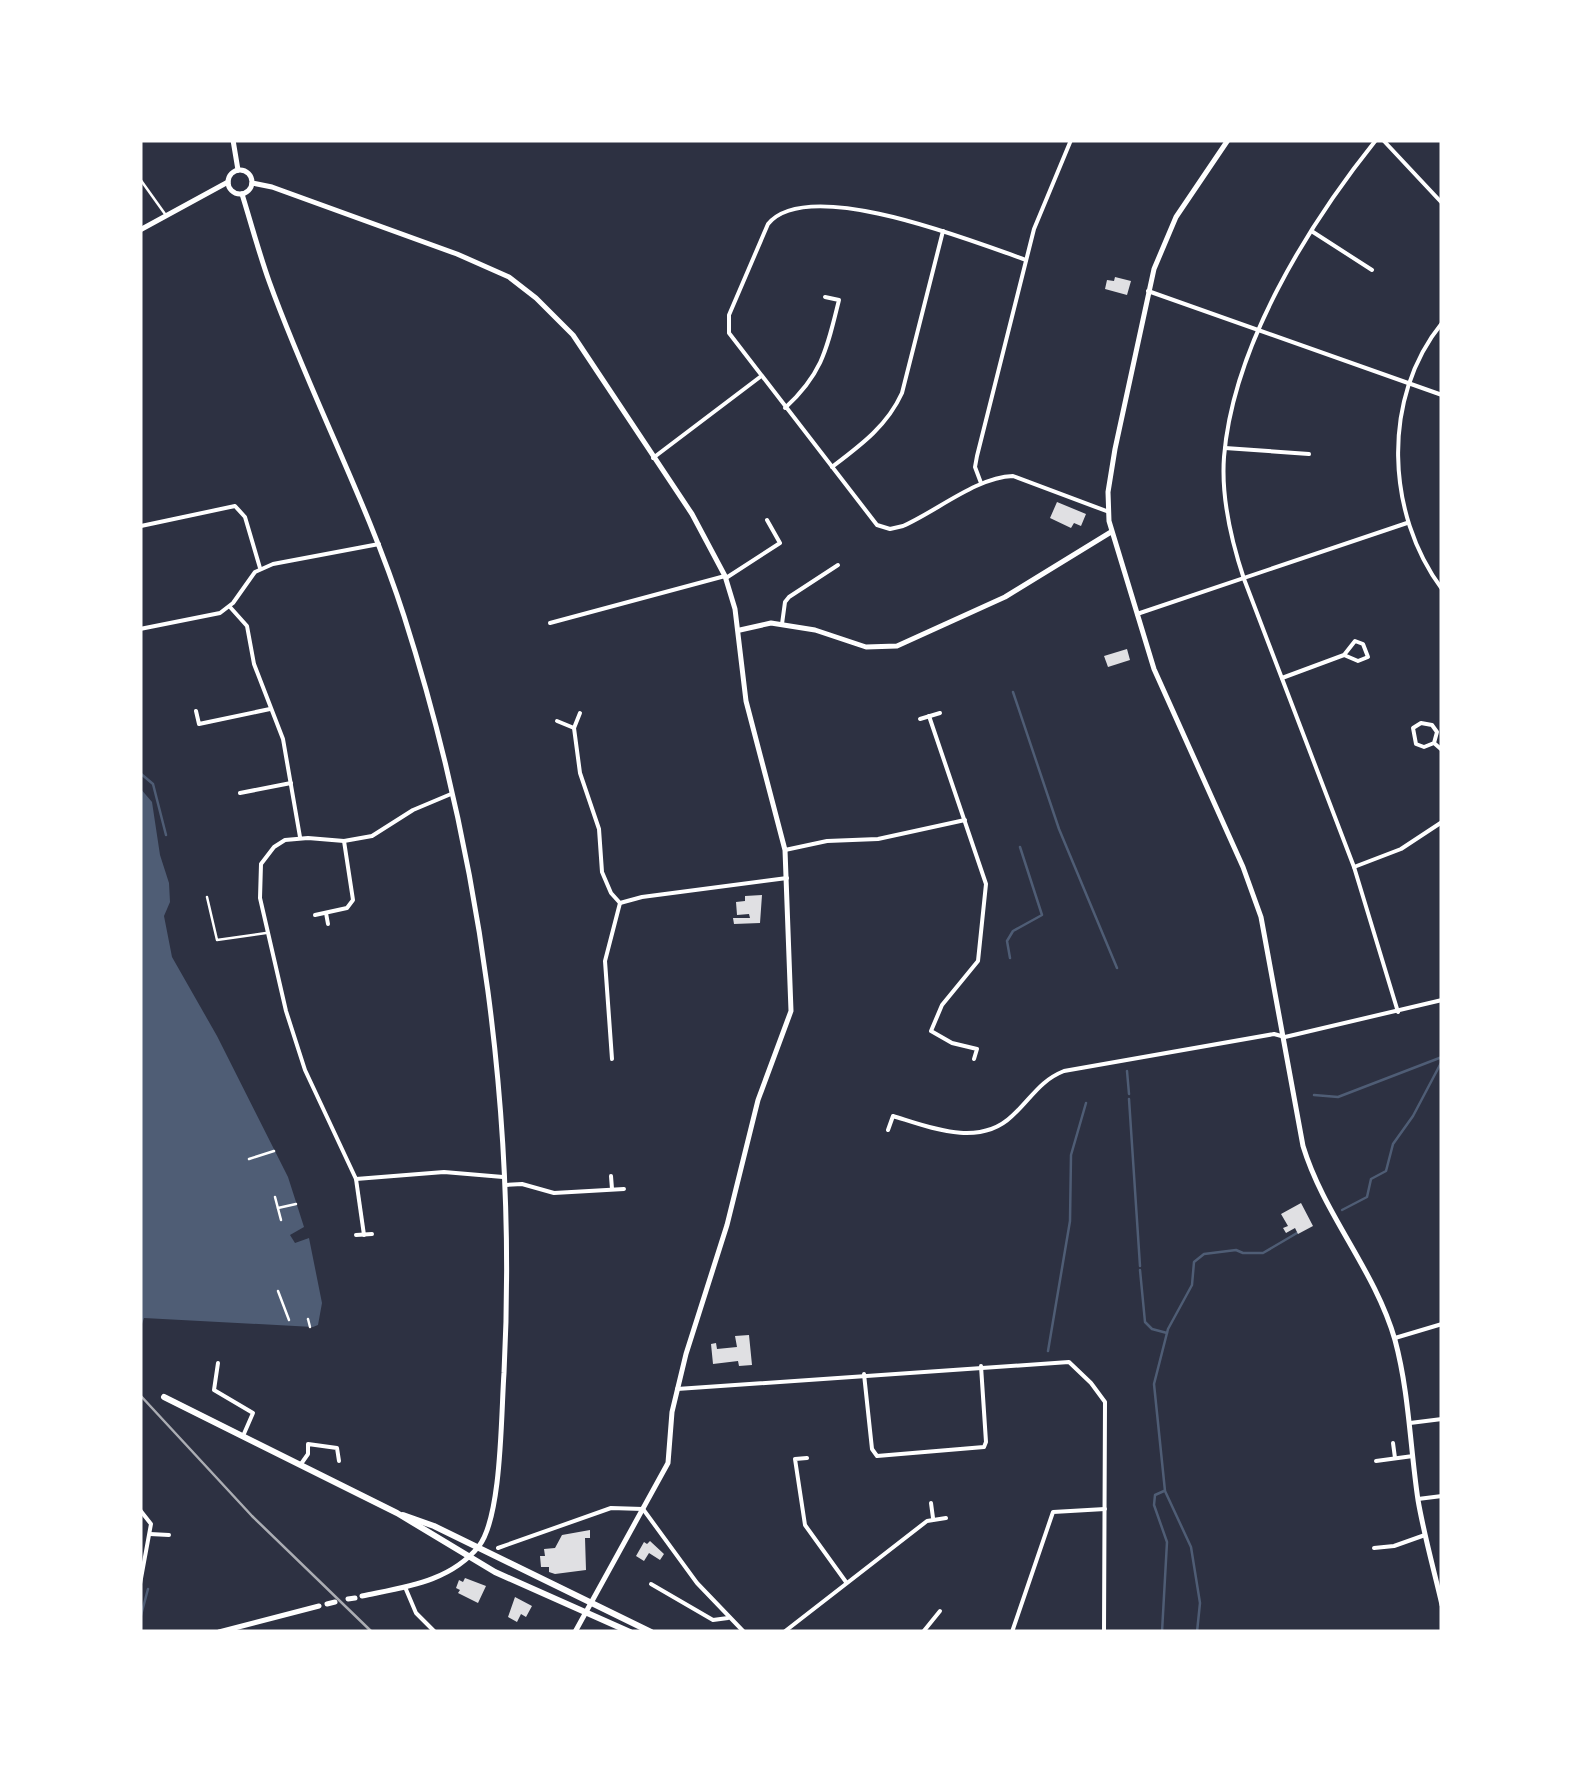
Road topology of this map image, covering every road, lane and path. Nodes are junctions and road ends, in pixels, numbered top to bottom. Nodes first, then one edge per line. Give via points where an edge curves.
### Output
1 (233, 140) edge
2 (1071, 140) edge
3 (1228, 140) edge
4 (1380, 140) edge
5 (238, 170) junction
6 (140, 179) edge
7 (228, 182) junction
8 (252, 183) junction
9 (242, 194) junction
10 (1442, 203) edge
11 (166, 216) junction
12 (140, 230) edge
13 (943, 231) junction
14 (1312, 231) junction
15 (1026, 260) junction
16 (1372, 270) dead end
17 (1148, 291) junction
18 (826, 297) dead end
19 (1442, 324) edge
20 (1258, 330) junction
21 (760, 377) junction
22 (1412, 382) junction
23 (1442, 395) edge
24 (785, 408) junction
25 (1226, 448) junction
26 (1308, 454) dead end
27 (653, 458) junction
28 (831, 468) junction
29 (981, 483) junction
30 (1109, 512) junction
31 (767, 520) dead end
32 (1408, 522) junction
33 (141, 526) edge
34 (1111, 532) junction
35 (379, 544) junction
36 (838, 565) dead end
37 (260, 568) junction
38 (726, 577) junction
39 (1244, 579) junction
40 (1442, 590) edge
41 (230, 606) junction
42 (1136, 614) junction
43 (550, 624) dead end
44 (782, 624) junction
45 (140, 629) edge
46 (740, 630) junction
47 (1344, 655) junction
48 (1282, 678) junction
49 (270, 709) junction
50 (196, 711) dead end
51 (580, 713) dead end
52 (940, 713) dead end
53 (930, 716) junction
54 (920, 719) dead end
55 (557, 720) dead end
56 (574, 728) junction
57 (1434, 744) junction
58 (1442, 750) edge
59 (291, 783) junction
60 (240, 793) dead end
61 (452, 794) junction
62 (965, 820) junction
63 (1442, 822) edge
64 (300, 838) junction
65 (344, 841) junction
66 (784, 850) junction
67 (1354, 867) junction
68 (787, 878) junction
69 (207, 896) dead end
70 (620, 904) junction
71 (326, 913) junction
72 (315, 915) dead end
73 (328, 924) dead end
74 (267, 933) junction
75 (1442, 1000) edge
76 (1398, 1012) junction
77 (1285, 1036) junction
78 (974, 1058) dead end
79 (612, 1059) dead end
80 (888, 1130) dead end
81 (274, 1152) dead end
82 (249, 1158) dead end
83 (611, 1176) dead end
84 (503, 1177) junction
85 (356, 1178) junction
86 (504, 1185) junction
87 (612, 1189) junction
88 (624, 1189) dead end
89 (275, 1197) dead end
90 (296, 1204) dead end
91 (278, 1208) junction
92 (281, 1220) dead end
93 (372, 1234) dead end
94 (364, 1235) junction
95 (356, 1236) dead end
96 (278, 1291) dead end
97 (308, 1318) dead end
98 (289, 1320) dead end
99 (1442, 1324) edge
100 (310, 1327) dead end
101 (1394, 1338) junction
102 (218, 1362) dead end
103 (981, 1366) junction
104 (864, 1374) junction
105 (677, 1389) junction
106 (164, 1396) dead end
107 (1442, 1418) edge
108 (1410, 1423) junction
109 (243, 1436) junction
110 (1393, 1443) dead end
111 (1413, 1456) junction
112 (806, 1458) dead end
113 (1395, 1458) junction
114 (339, 1461) dead end
115 (1376, 1461) dead end
116 (300, 1466) junction
117 (1442, 1496) edge
118 (1418, 1499) junction
119 (932, 1503) dead end
120 (643, 1508) junction
121 (1105, 1509) junction
122 (140, 1510) edge
123 (397, 1513) junction
124 (932, 1518) junction
125 (946, 1518) dead end
126 (150, 1534) junction
127 (168, 1535) dead end
128 (1425, 1535) junction
129 (478, 1547) junction
130 (498, 1548) dead end
131 (1374, 1548) dead end
132 (469, 1557) junction
133 (1439, 1577) edge
134 (846, 1582) junction
135 (140, 1584) edge
136 (651, 1584) dead end
137 (405, 1587) junction
138 (355, 1598) dead end
139 (336, 1602) dead end
140 (327, 1604) dead end
141 (588, 1604) junction
142 (1442, 1604) edge
143 (318, 1606) dead end
144 (940, 1611) dead end
145 (583, 1613) junction
146 (728, 1618) junction
147 (256, 1623) junction
148 (219, 1632) edge
149 (260, 1632) edge
150 (435, 1632) edge
151 (575, 1632) edge
152 (630, 1632) edge
153 (651, 1632) edge
154 (744, 1632) edge
155 (784, 1632) edge
156 (923, 1632) edge
157 (1012, 1632) edge
158 (1104, 1632) edge

1 - 5 street
2 - 15 street
3 - 17 street via 1176,217
4 - 10 street
4 - 14 street
5 - 7 street
5 - 8 street
6 - 11 lane
7 - 9 street
7 - 11 street
8 - 9 street
8 - 27 street via 509,277 572,335
9 - 35 street via 269,280
11 - 12 street
13 - 15 street
13 - 21 street via 868,212 795,208 776,214 727,326
13 - 28 street via 895,408
14 - 16 street
14 - 20 street
15 - 29 street via 977,456
17 - 20 street
17 - 30 street via 1115,449
18 - 24 street via 838,300 823,362
19 - 22 street
20 - 22 street
20 - 25 street
21 - 24 street
21 - 27 street
22 - 23 street
22 - 32 street via 1398,442
24 - 28 street
25 - 26 street
25 - 39 street via 1225,498
27 - 38 street
28 - 29 street via 870,518 890,529
29 - 30 street via 1013,476
30 - 34 street
31 - 38 street via 780,543
32 - 39 street
32 - 40 street
33 - 37 street via 235,506 246,517
34 - 42 street
34 - 44 street via 1026,586 906,644 866,646
35 - 37 street
35 - 61 street
36 - 44 street via 789,597
37 - 41 street
38 - 43 street
38 - 46 street
39 - 42 street
39 - 48 street
41 - 45 street
41 - 49 street via 247,626
42 - 77 street via 1243,867 1267,942
44 - 46 street
46 - 66 street via 746,701
47 - 47 street via 1363,661 1368,656 1358,641
47 - 48 street
48 - 67 street
49 - 50 street via 199,724
49 - 59 street
51 - 56 street
52 - 53 street
53 - 54 street
53 - 62 street
55 - 56 street
56 - 70 street via 599,829 602,872
57 - 57 street via 1416,744 1413,728 1432,725
57 - 58 street
59 - 60 street
59 - 64 street
61 - 65 street via 372,836
61 - 84 street via 482,964
62 - 66 street
62 - 78 street via 986,884 980,953 932,1030 977,1050
63 - 67 street via 1402,849
64 - 65 street
64 - 74 street via 286,840 261,864
65 - 71 street via 353,900
66 - 68 street
67 - 76 street
68 - 70 street
68 - 105 street via 788,1026 758,1100
69 - 74 lane via 218,940
70 - 79 street via 605,961
71 - 72 street
71 - 73 street
74 - 85 street via 305,1070
75 - 76 street
76 - 77 street
77 - 80 street via 1060,1072 1003,1124 972,1133 893,1116
77 - 101 street via 1312,1177
81 - 82 path
83 - 87 street
84 - 85 street via 444,1172
84 - 86 street
85 - 94 street
86 - 87 street via 554,1193
86 - 129 street via 502,1396 490,1522
87 - 88 street
89 - 91 path
90 - 91 path
91 - 92 path
93 - 94 street
94 - 95 street
96 - 98 path
97 - 100 path
99 - 101 street
101 - 108 street
102 - 109 street via 214,1390 253,1413
103 - 104 street
103 - 104 street via 984,1446 877,1456
103 - 121 street via 1064,1360 1080,1370 1102,1396
104 - 105 street
105 - 120 street via 668,1462
106 - 109 highway
107 - 108 street
108 - 111 street
109 - 116 highway
110 - 113 street
111 - 113 street
111 - 118 street
112 - 134 street via 795,1460 802,1517
113 - 115 street
114 - 116 street via 337,1448 308,1444
116 - 123 highway
117 - 118 street
118 - 128 street
119 - 124 street
120 - 130 street via 606,1510
120 - 141 street
120 - 146 street
121 - 157 street via 1053,1512
121 - 158 street
122 - 126 street
123 - 129 highway
123 - 132 highway
124 - 125 street
124 - 134 street
126 - 127 street
126 - 135 street
128 - 131 street
128 - 133 street
129 - 132 street
129 - 141 highway
132 - 137 street via 448,1573
132 - 145 highway
133 - 142 street
134 - 155 street
136 - 146 street via 714,1620
137 - 138 street
137 - 150 street via 416,1613
139 - 140 street
141 - 145 street
141 - 153 highway
143 - 147 street
144 - 156 street
145 - 151 street
145 - 152 highway
146 - 154 street
147 - 148 street
147 - 149 street

